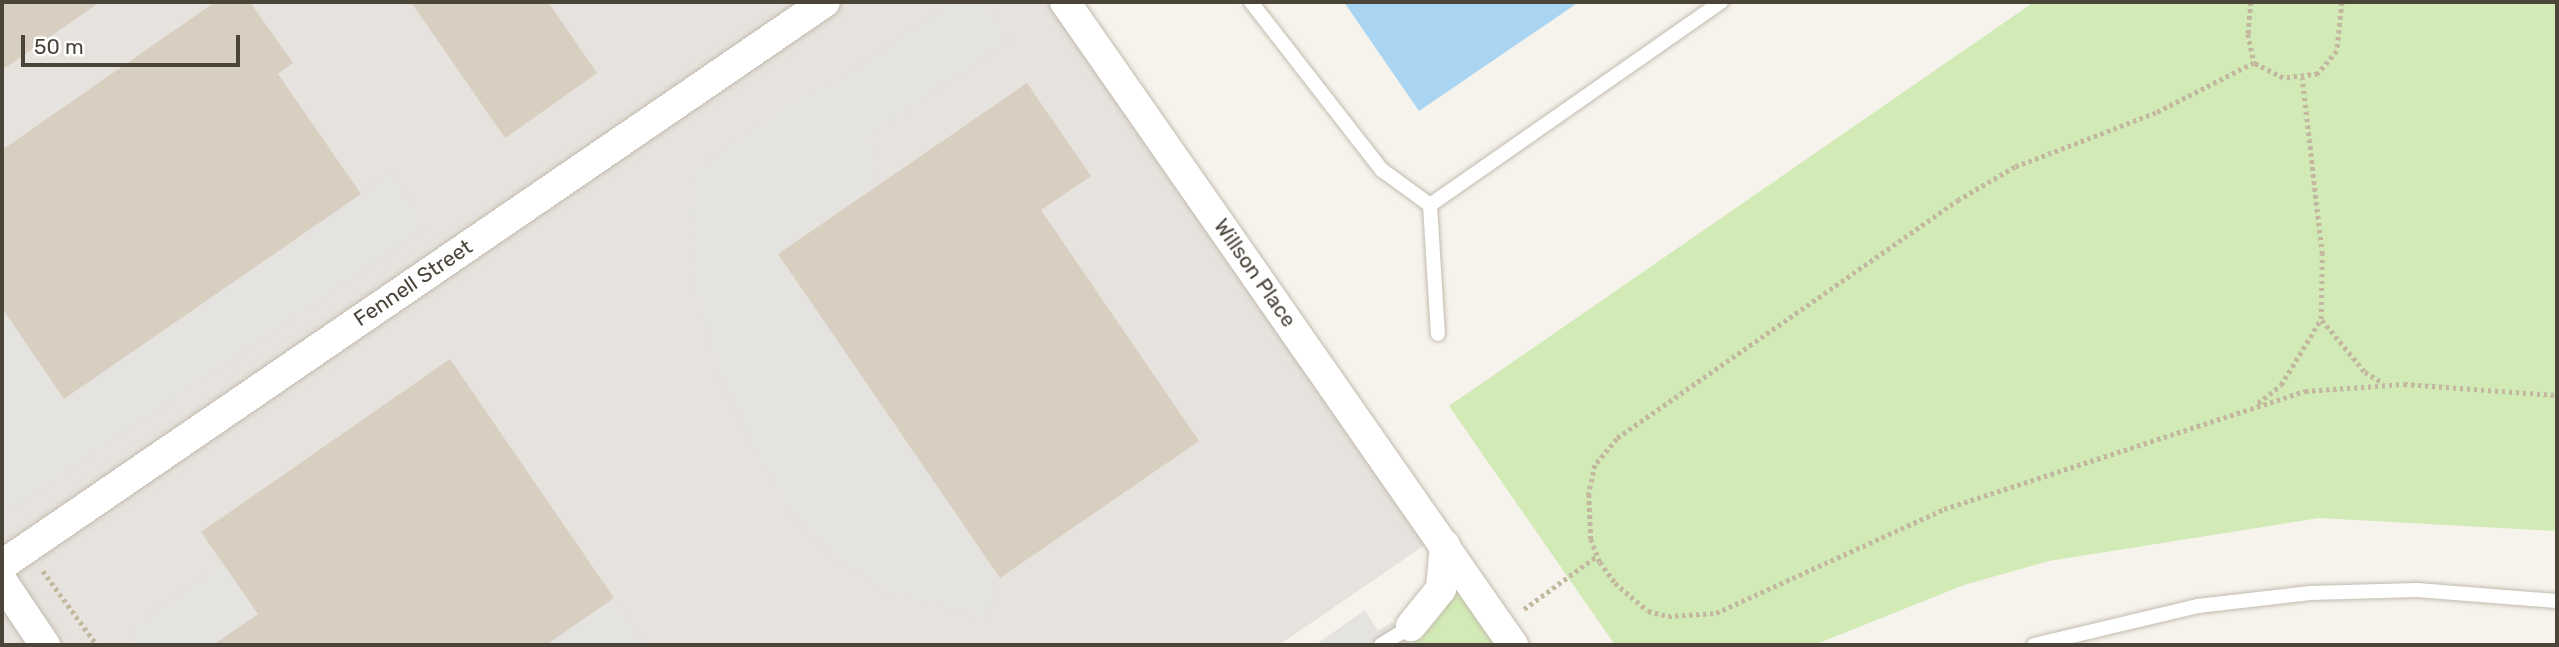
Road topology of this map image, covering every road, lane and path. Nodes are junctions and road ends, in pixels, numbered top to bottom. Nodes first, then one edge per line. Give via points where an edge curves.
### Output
1 (825, 2) edge
2 (1065, 2) edge
3 (1251, 2) edge
4 (1720, 2) edge
5 (2251, 2) edge
6 (2342, 2) edge
7 (2254, 63) junction
8 (2302, 78) junction
9 (1430, 205) junction
10 (2321, 319) junction
11 (1438, 334) dead end
12 (2387, 384) junction
13 (2557, 396) edge
14 (2251, 407) junction
15 (1445, 545) junction
16 (1597, 556) junction
17 (2, 565) edge
18 (35, 571) dead end
19 (2, 581) edge
20 (2557, 601) edge
21 (1516, 614) dead end
22 (1402, 636) edge
23 (46, 645) edge
24 (97, 645) edge
25 (1381, 645) edge
26 (1513, 645) edge
27 (2034, 645) edge

1 - 17 street, Fennell Street
2 - 15 street, Willson Place
3 - 9 lane via 1382,170
4 - 9 lane
5 - 7 path via 2248,34
6 - 8 path via 2337,51 2319,74
7 - 8 path via 2270,74
7 - 16 path via 2189,99 2048,152 1988,182 1617,439 1603,452 1591,475 1588,510
8 - 10 path via 2322,254
9 - 11 lane
10 - 12 path via 2365,372
10 - 14 path via 2281,385
12 - 13 path
12 - 14 path via 2305,391
14 - 16 path via 1944,509 1716,612 1668,616 1648,611 1615,583
15 - 22 street via 1441,589
15 - 26 street, Willson Place
16 - 21 path
18 - 24 path via 46,571
19 - 23 street
20 - 27 lane via 2417,590 2310,593 2198,606
22 - 25 lane

